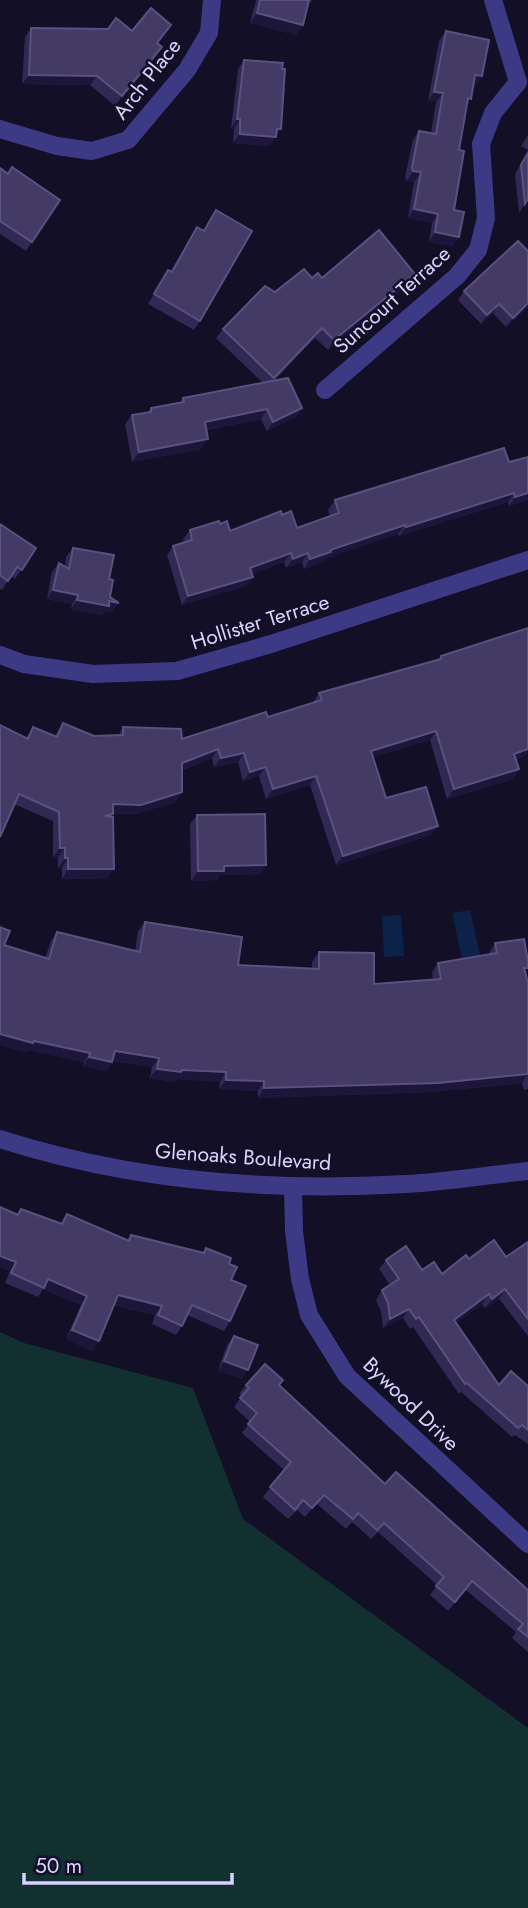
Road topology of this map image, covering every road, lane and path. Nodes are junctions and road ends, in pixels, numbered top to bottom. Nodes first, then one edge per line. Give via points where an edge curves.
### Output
1 (212, 0) edge
2 (493, 0) edge
3 (523, 83) edge
4 (0, 129) edge
5 (325, 390) dead end
6 (528, 560) edge
7 (0, 655) edge
8 (0, 1139) edge
9 (528, 1171) edge
10 (293, 1187) junction
11 (528, 1544) edge

1 - 4 street, Arch Place via 209,33 187,70 128,140 92,151
2 - 3 street
3 - 5 street, Suncourt Terrace via 493,113 481,144 486,218 478,250 457,276
6 - 7 street, Hollister Terrace via 177,671 93,674 24,664
8 - 10 street, Glenoaks Boulevard via 114,1169
9 - 10 street, Glenoaks Boulevard via 407,1184
10 - 11 street, Bywood Drive via 294,1231 309,1315 347,1376

